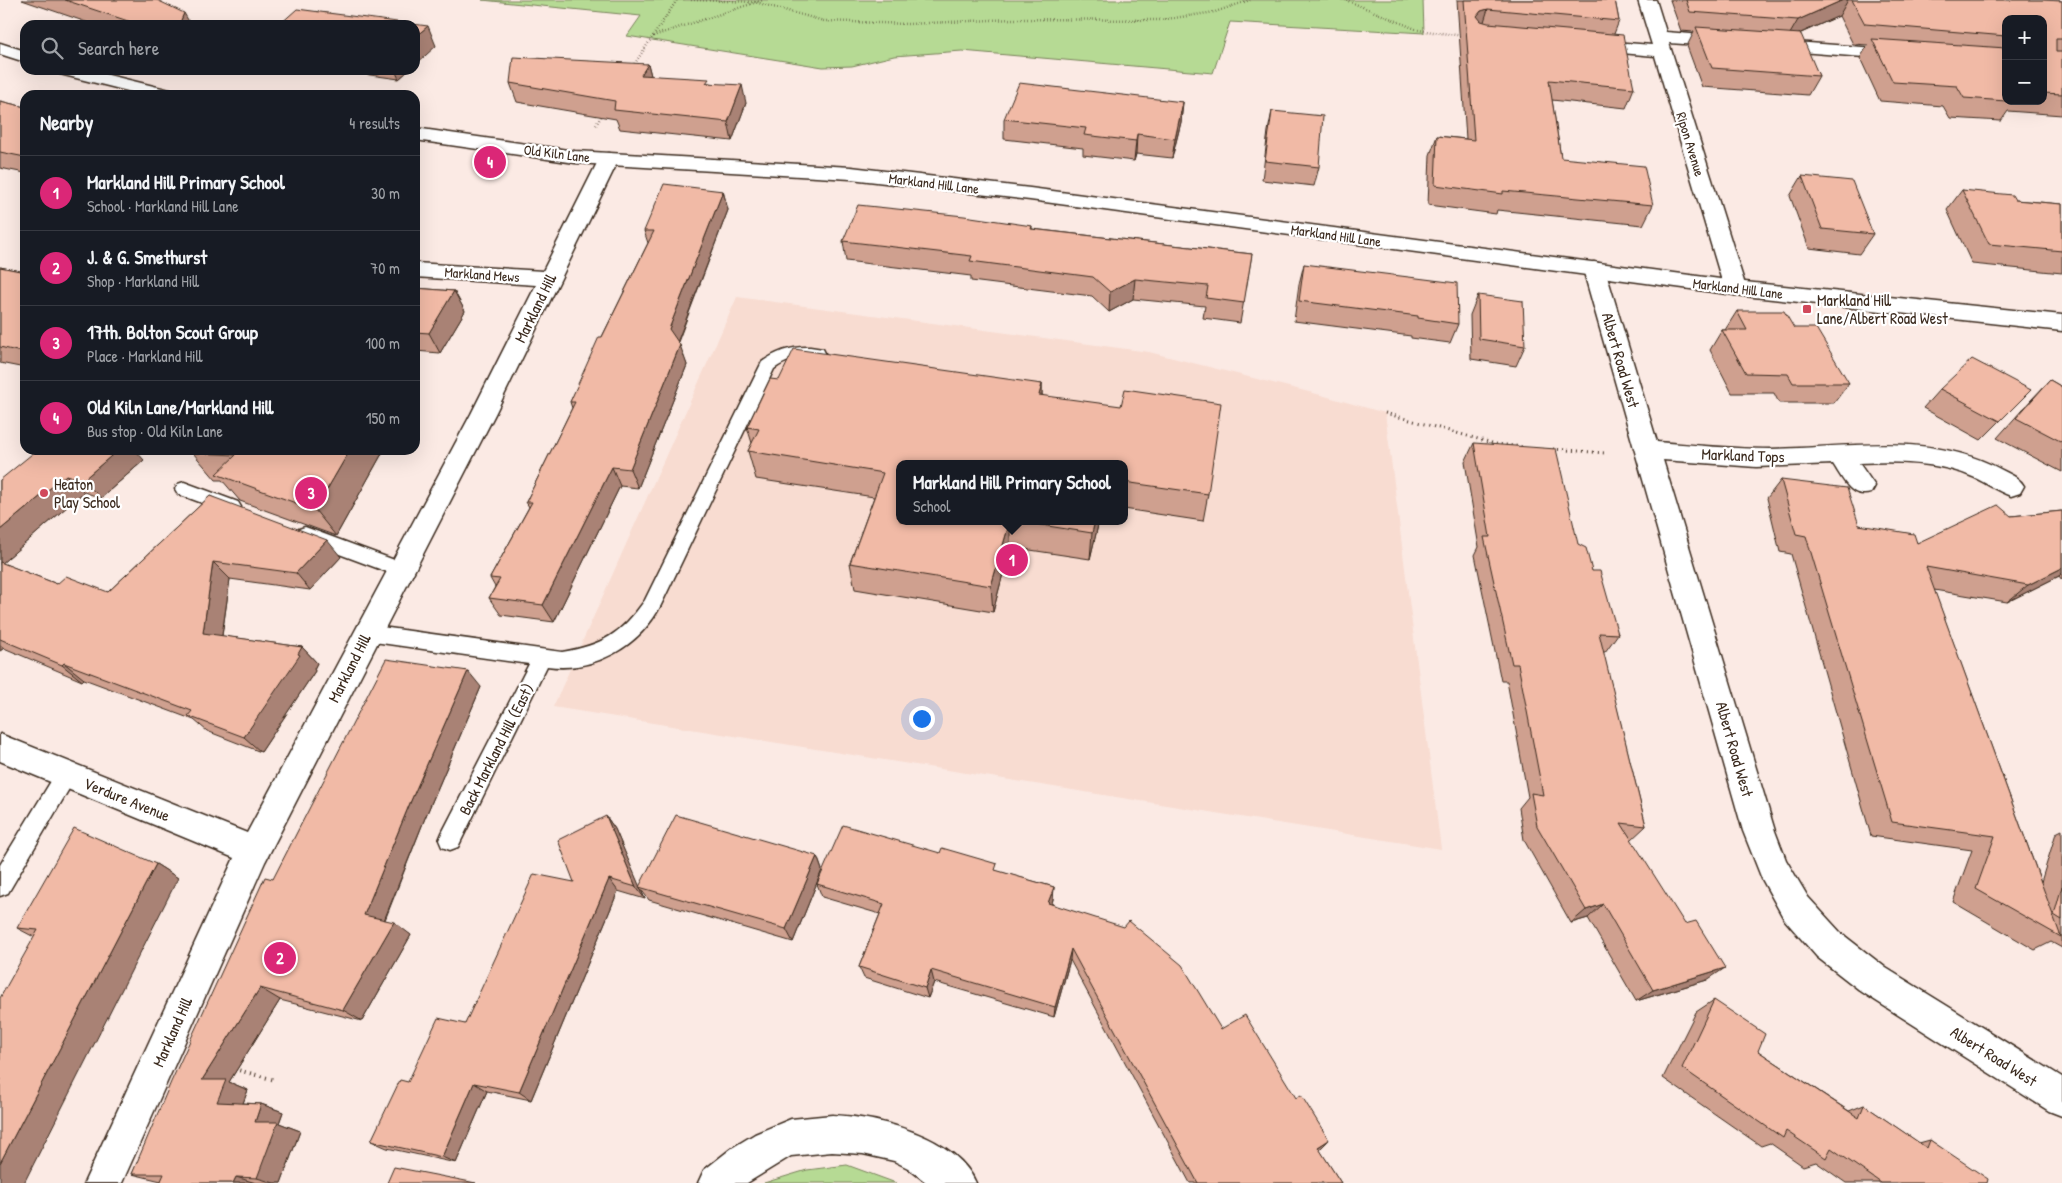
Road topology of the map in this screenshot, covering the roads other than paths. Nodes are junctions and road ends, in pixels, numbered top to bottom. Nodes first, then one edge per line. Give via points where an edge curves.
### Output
1 (1646, 0) edge
2 (1567, 43) edge
3 (1660, 44) junction
4 (0, 48) edge
5 (20, 54) edge
6 (1916, 56) edge
7 (86, 75) edge
8 (147, 90) edge
9 (420, 135) edge
10 (609, 159) junction
11 (1594, 269) junction
12 (420, 270) edge
13 (550, 279) junction
14 (1735, 288) junction
15 (2062, 323) edge
16 (830, 355) edge
17 (1646, 450) junction
18 (1839, 454) junction
19 (1862, 486) dead end
20 (2012, 486) dead end
21 (184, 489) dead end
22 (247, 512) edge
23 (292, 529) edge
24 (401, 570) junction
25 (367, 633) junction
26 (542, 657) junction
27 (0, 747) edge
28 (66, 775) junction
29 (450, 840) dead end
30 (254, 851) junction
31 (0, 885) edge
32 (2062, 1098) edge
33 (103, 1183) edge
34 (717, 1183) edge
35 (957, 1183) edge

1 - 3 street, Ripon Avenue
2 - 3 street
3 - 6 street via 1752,44
3 - 14 street, Ripon Avenue
4 - 5 street
7 - 8 street
9 - 10 street, Old Kiln Lane
10 - 11 street, Markland Hill Lane via 851,173
10 - 13 street, Markland Hill
11 - 14 street, Markland Hill Lane
11 - 17 street, Albert Road West
12 - 13 street, Markland Mews
13 - 24 street, Markland Hill
14 - 15 street, Markland Hill Lane
16 - 26 lane via 794,352 780,356 768,366 652,605 638,627 618,643 591,656 562,660
17 - 18 street, Markland Tops via 1749,458
17 - 32 street, Albert Road West via 1759,831 1773,868 1796,908 1829,945 1874,980
18 - 19 street
18 - 20 street, Markland Tops via 1911,452 1942,457 1989,472
21 - 22 lane
23 - 24 lane
24 - 25 street, Markland Hill
25 - 26 lane
25 - 30 street, Markland Hill
26 - 29 lane, Back Markland Hill (East)
27 - 28 street, Verdure Avenue
28 - 30 street, Verdure Avenue
28 - 31 lane
30 - 33 street, Markland Hill
34 - 35 street via 763,1150 801,1136 840,1134 881,1139 920,1155

